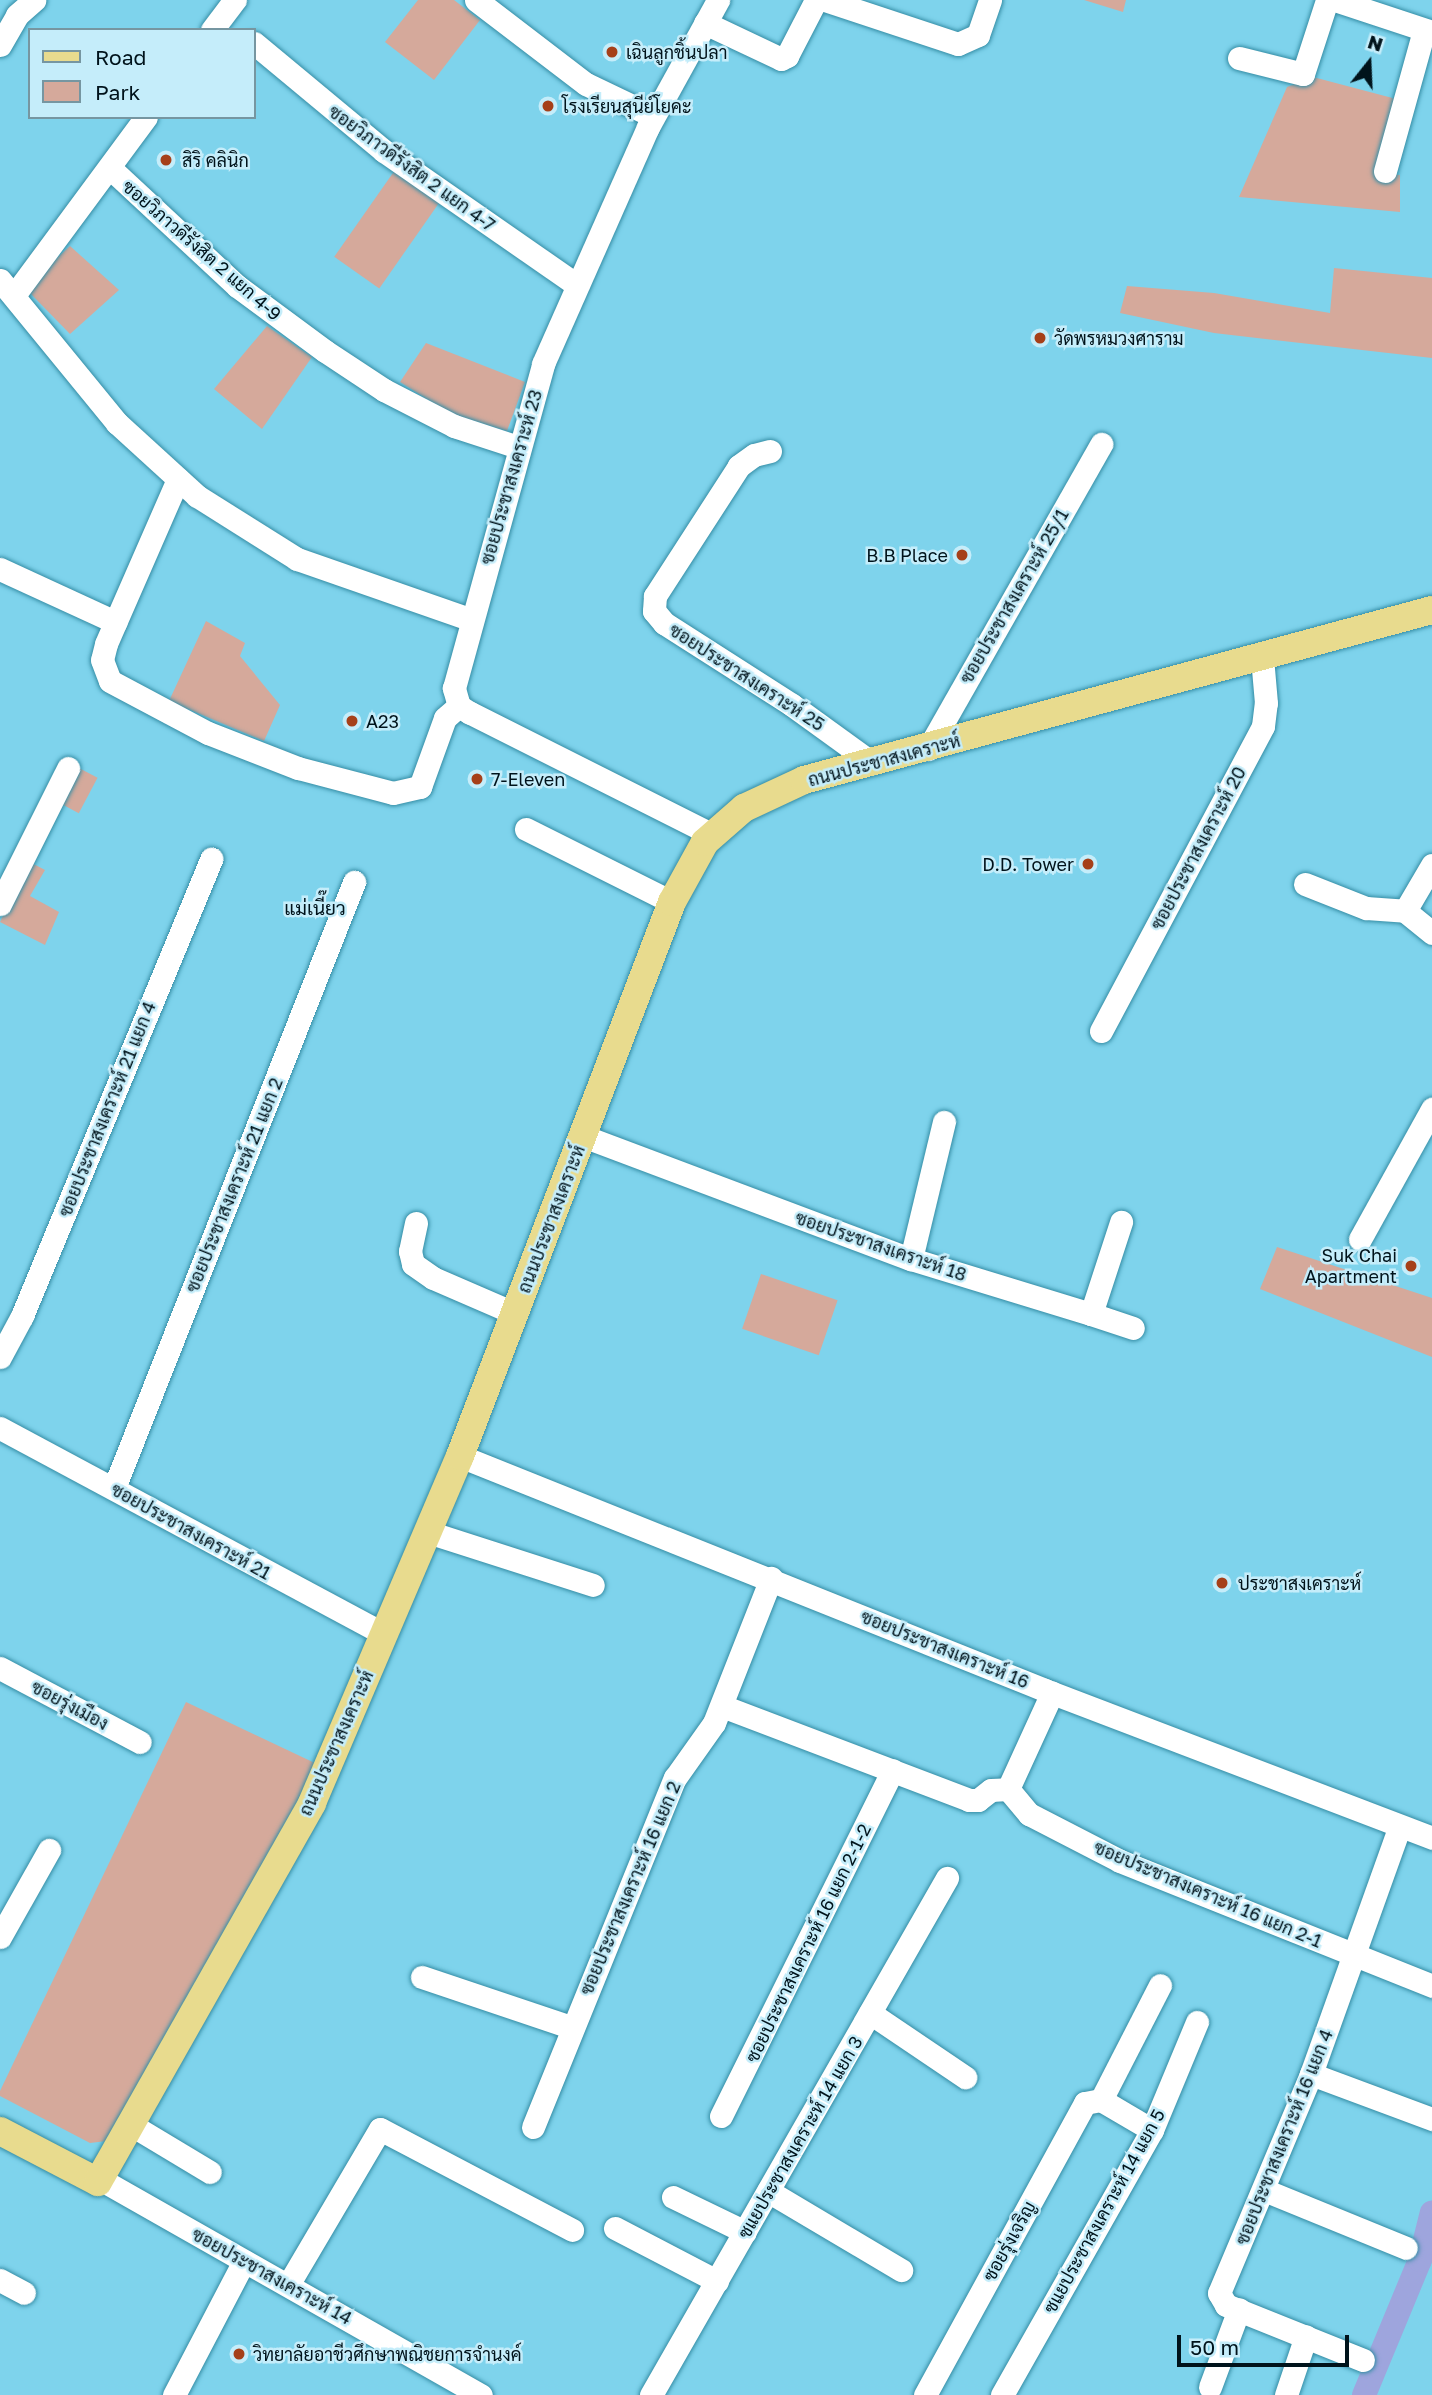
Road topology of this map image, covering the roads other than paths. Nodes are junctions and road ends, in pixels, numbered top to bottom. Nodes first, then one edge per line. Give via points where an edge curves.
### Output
1 (476, 0) edge
2 (718, 0) edge
3 (816, 0) edge
4 (825, 0) edge
5 (990, 0) edge
6 (1327, 0) edge
7 (1335, 0) edge
8 (17, 7) edge
9 (1398, 11) edge
10 (705, 23) junction
11 (1428, 31) edge
12 (0, 45) edge
13 (256, 45) edge
14 (1239, 58) dead end
15 (653, 116) junction
16 (145, 119) edge
17 (110, 168) junction
18 (1385, 172) dead end
19 (577, 285) junction
20 (8, 287) edge
21 (1101, 443) dead end
22 (518, 447) junction
23 (770, 451) dead end
24 (178, 479) junction
25 (0, 569) edge
26 (1432, 610) edge
27 (472, 620) junction
28 (116, 622) junction
29 (1262, 657) junction
30 (459, 706) junction
31 (929, 749) junction
32 (872, 763) junction
33 (68, 768) dead end
34 (526, 829) dead end
35 (713, 835) junction
36 (211, 859) dead end
37 (1432, 865) edge
38 (354, 882) dead end
39 (1305, 884) dead end
40 (672, 902) junction
41 (0, 904) edge
42 (1405, 911) junction
43 (1432, 933) edge
44 (1101, 1031) dead end
45 (1432, 1109) edge
46 (944, 1122) dead end
47 (583, 1136) junction
48 (1121, 1222) dead end
49 (416, 1223) dead end
50 (1360, 1239) dead end
51 (911, 1259) junction
52 (516, 1314) junction
53 (1091, 1314) junction
54 (1133, 1328) dead end
55 (0, 1357) edge
56 (0, 1428) edge
57 (460, 1456) junction
58 (114, 1488) junction
59 (428, 1532) junction
60 (771, 1578) junction
61 (593, 1585) dead end
62 (383, 1633) junction
63 (0, 1668) edge
64 (1052, 1693) junction
65 (722, 1706) junction
66 (140, 1742) dead end
67 (893, 1770) junction
68 (1008, 1789) junction
69 (1401, 1826) junction
70 (1432, 1838) edge
71 (50, 1850) dead end
72 (947, 1878) dead end
73 (0, 1937) edge
74 (1356, 1956) junction
75 (422, 1977) dead end
76 (1160, 1985) dead end
77 (1432, 1986) edge
78 (870, 2013) junction
79 (1198, 2022) dead end
80 (571, 2027) junction
81 (1311, 2074) junction
82 (965, 2077) dead end
83 (1101, 2100) junction
84 (721, 2116) dead end
85 (1432, 2119) edge
86 (130, 2124) junction
87 (533, 2127) dead end
88 (1152, 2130) junction
89 (0, 2131) edge
90 (210, 2172) dead end
91 (100, 2179) junction
92 (1264, 2190) junction
93 (768, 2192) junction
94 (673, 2197) dead end
95 (615, 2228) dead end
96 (572, 2230) dead end
97 (746, 2232) junction
98 (1406, 2248) dead end
99 (244, 2261) junction
100 (901, 2270) dead end
101 (0, 2280) edge
102 (717, 2281) junction
103 (288, 2285) junction
104 (24, 2293) dead end
105 (1239, 2309) junction
106 (1306, 2336) junction
107 (1363, 2360) dead end
108 (1210, 2387) dead end
109 (174, 2395) edge
110 (481, 2395) edge
111 (652, 2395) edge
112 (925, 2395) edge
113 (1002, 2395) edge
114 (1286, 2395) edge

1 - 15 street via 586,84
2 - 10 street, ซอยประชาสงเคราะห์ 23
3 - 10 street via 781,60
4 - 5 street via 958,44 978,35
6 - 14 street via 1303,74
7 - 9 street
8 - 12 street
9 - 11 street
10 - 15 street, ซอยประชาสงเคราะห์ 23
11 - 18 street
13 - 19 street, ซอยวิภาวดีรังสิต 2 แยก 4-7 via 384,151
15 - 19 street, ซอยประชาสงเคราะห์ 23
16 - 17 street
17 - 20 street
17 - 22 street, ซอยวิภาวดีรังสิต 2 แยก 4-9 via 237,286 314,344 384,390 454,426
19 - 22 street, ซอยประชาสงเคราะห์ 23 via 543,364
20 - 24 street via 57,354 117,423
21 - 31 street, ซอยประชาสงเคราะห์ 25/1
22 - 27 street, ซอยประชาสงเคราะห์ 23
23 - 32 street, ซอยประชาสงเคราะห์ 25 via 739,466 655,596 654,611 664,623
24 - 27 street via 296,559
24 - 28 street
25 - 28 street
26 - 29 main road, ถนนประชาสงเคราะห์
27 - 30 street, ซอยประชาสงเคราะห์ 23 via 454,688
28 - 30 street via 102,660 110,681 122,690 208,733 342,781 393,793 415,790 426,776 445,718
29 - 31 main road, ถนนประชาสงเคราะห์
29 - 44 street, ซอยประชาสงเคราะห์ 20 via 1263,726
30 - 35 street
31 - 32 main road, ถนนประชาสงเคราะห์
32 - 35 main road, ถนนประชาสงเคราะห์ via 774,792 744,808
33 - 41 street
34 - 40 street
35 - 40 main road, ถนนประชาสงเคราะห์
36 - 55 street, ซอยประชาสงเคราะห์ 21 แยก 4 via 22,1316
37 - 42 street
38 - 58 street, ซอยประชาสงเคราะห์ 21 แยก 2
39 - 42 street via 1366,908
40 - 47 main road, ถนนประชาสงเคราะห์
42 - 43 street
45 - 50 street
46 - 51 street
47 - 51 street, ซอยประชาสงเคราะห์ 18
47 - 52 main road, ถนนประชาสงเคราะห์
48 - 53 street
49 - 52 street via 410,1251 413,1264 433,1278
51 - 53 street, ซอยประชาสงเคราะห์ 18
52 - 57 main road, ถนนประชาสงเคราะห์
53 - 54 street, ซอยประชาสงเคราะห์ 18
56 - 58 street, ซอยประชาสงเคราะห์ 21
57 - 59 main road, ถนนประชาสงเคราะห์
57 - 60 street, ซอยประชาสงเคราะห์ 16
58 - 62 street, ซอยประชาสงเคราะห์ 21
59 - 61 street
59 - 62 main road, ถนนประชาสงเคราะห์
60 - 64 street, ซอยประชาสงเคราะห์ 16
60 - 65 street, ซอยประชาสงเคราะห์ 16 แยก 2
62 - 86 main road, ถนนประชาสงเคราะห์ via 312,1803
63 - 66 street, ซอยรุ่งเมือง
64 - 68 street
64 - 69 street, ซอยประชาสงเคราะห์ 16
65 - 67 street
65 - 80 street, ซอยประชาสงเคราะห์ 16 แยก 2 via 676,1778
67 - 68 street via 970,1800
67 - 84 street, ซอยประชาสงเคราะห์ 16 แยก 2-1-2
68 - 74 street, ซอยประชาสงเคราะห์ 16 แยก 2-1 via 1029,1814 1120,1861
69 - 70 street, ซอยประชาสงเคราะห์ 16
69 - 74 street, ซอยประชาสงเคราะห์ 16 แยก 4
71 - 73 street
72 - 78 street, ซแยประชาสงเคราะห์ 14 แยก 3
74 - 77 street, ซอยประชาสงเคราะห์ 16 แยก 2-1
74 - 81 street, ซอยประชาสงเคราะห์ 16 แยก 4
75 - 80 street
76 - 83 street, ซอยรุ่งเจริญ
78 - 82 street
78 - 93 street, ซแยประชาสงเคราะห์ 14 แยก 3
79 - 88 street, ซแยประชาสงเคราะห์ 14 แยก 5
80 - 87 street, ซอยประชาสงเคราะห์ 16 แยก 2
81 - 85 street
81 - 92 street, ซอยประชาสงเคราะห์ 16 แยก 4
83 - 88 street
83 - 112 street, ซอยรุ่งเจริญ via 1084,2103
86 - 90 street
86 - 91 main road, ถนนประชาสงเคราะห์
88 - 113 street, ซแยประชาสงเคราะห์ 14 แยก 5
89 - 91 main road
91 - 99 street, ซอยประชาสงเคราะห์ 14
92 - 98 street
92 - 105 street, ซอยประชาสงเคราะห์ 16 แยก 4 via 1219,2293 1221,2301
93 - 97 street, ซแยประชาสงเคราะห์ 14 แยก 3
93 - 100 street
94 - 97 street
95 - 102 street
96 - 103 street via 380,2129
97 - 102 street, ซแยประชาสงเคราะห์ 14 แยก 3
99 - 103 street, ซอยประชาสงเคราะห์ 14
99 - 109 street
101 - 104 street
102 - 111 street, ซแยประชาสงเคราะห์ 14 แยก 3
103 - 110 street, ซอยประชาสงเคราะห์ 14
105 - 106 street
105 - 108 street
106 - 107 street
106 - 114 street

